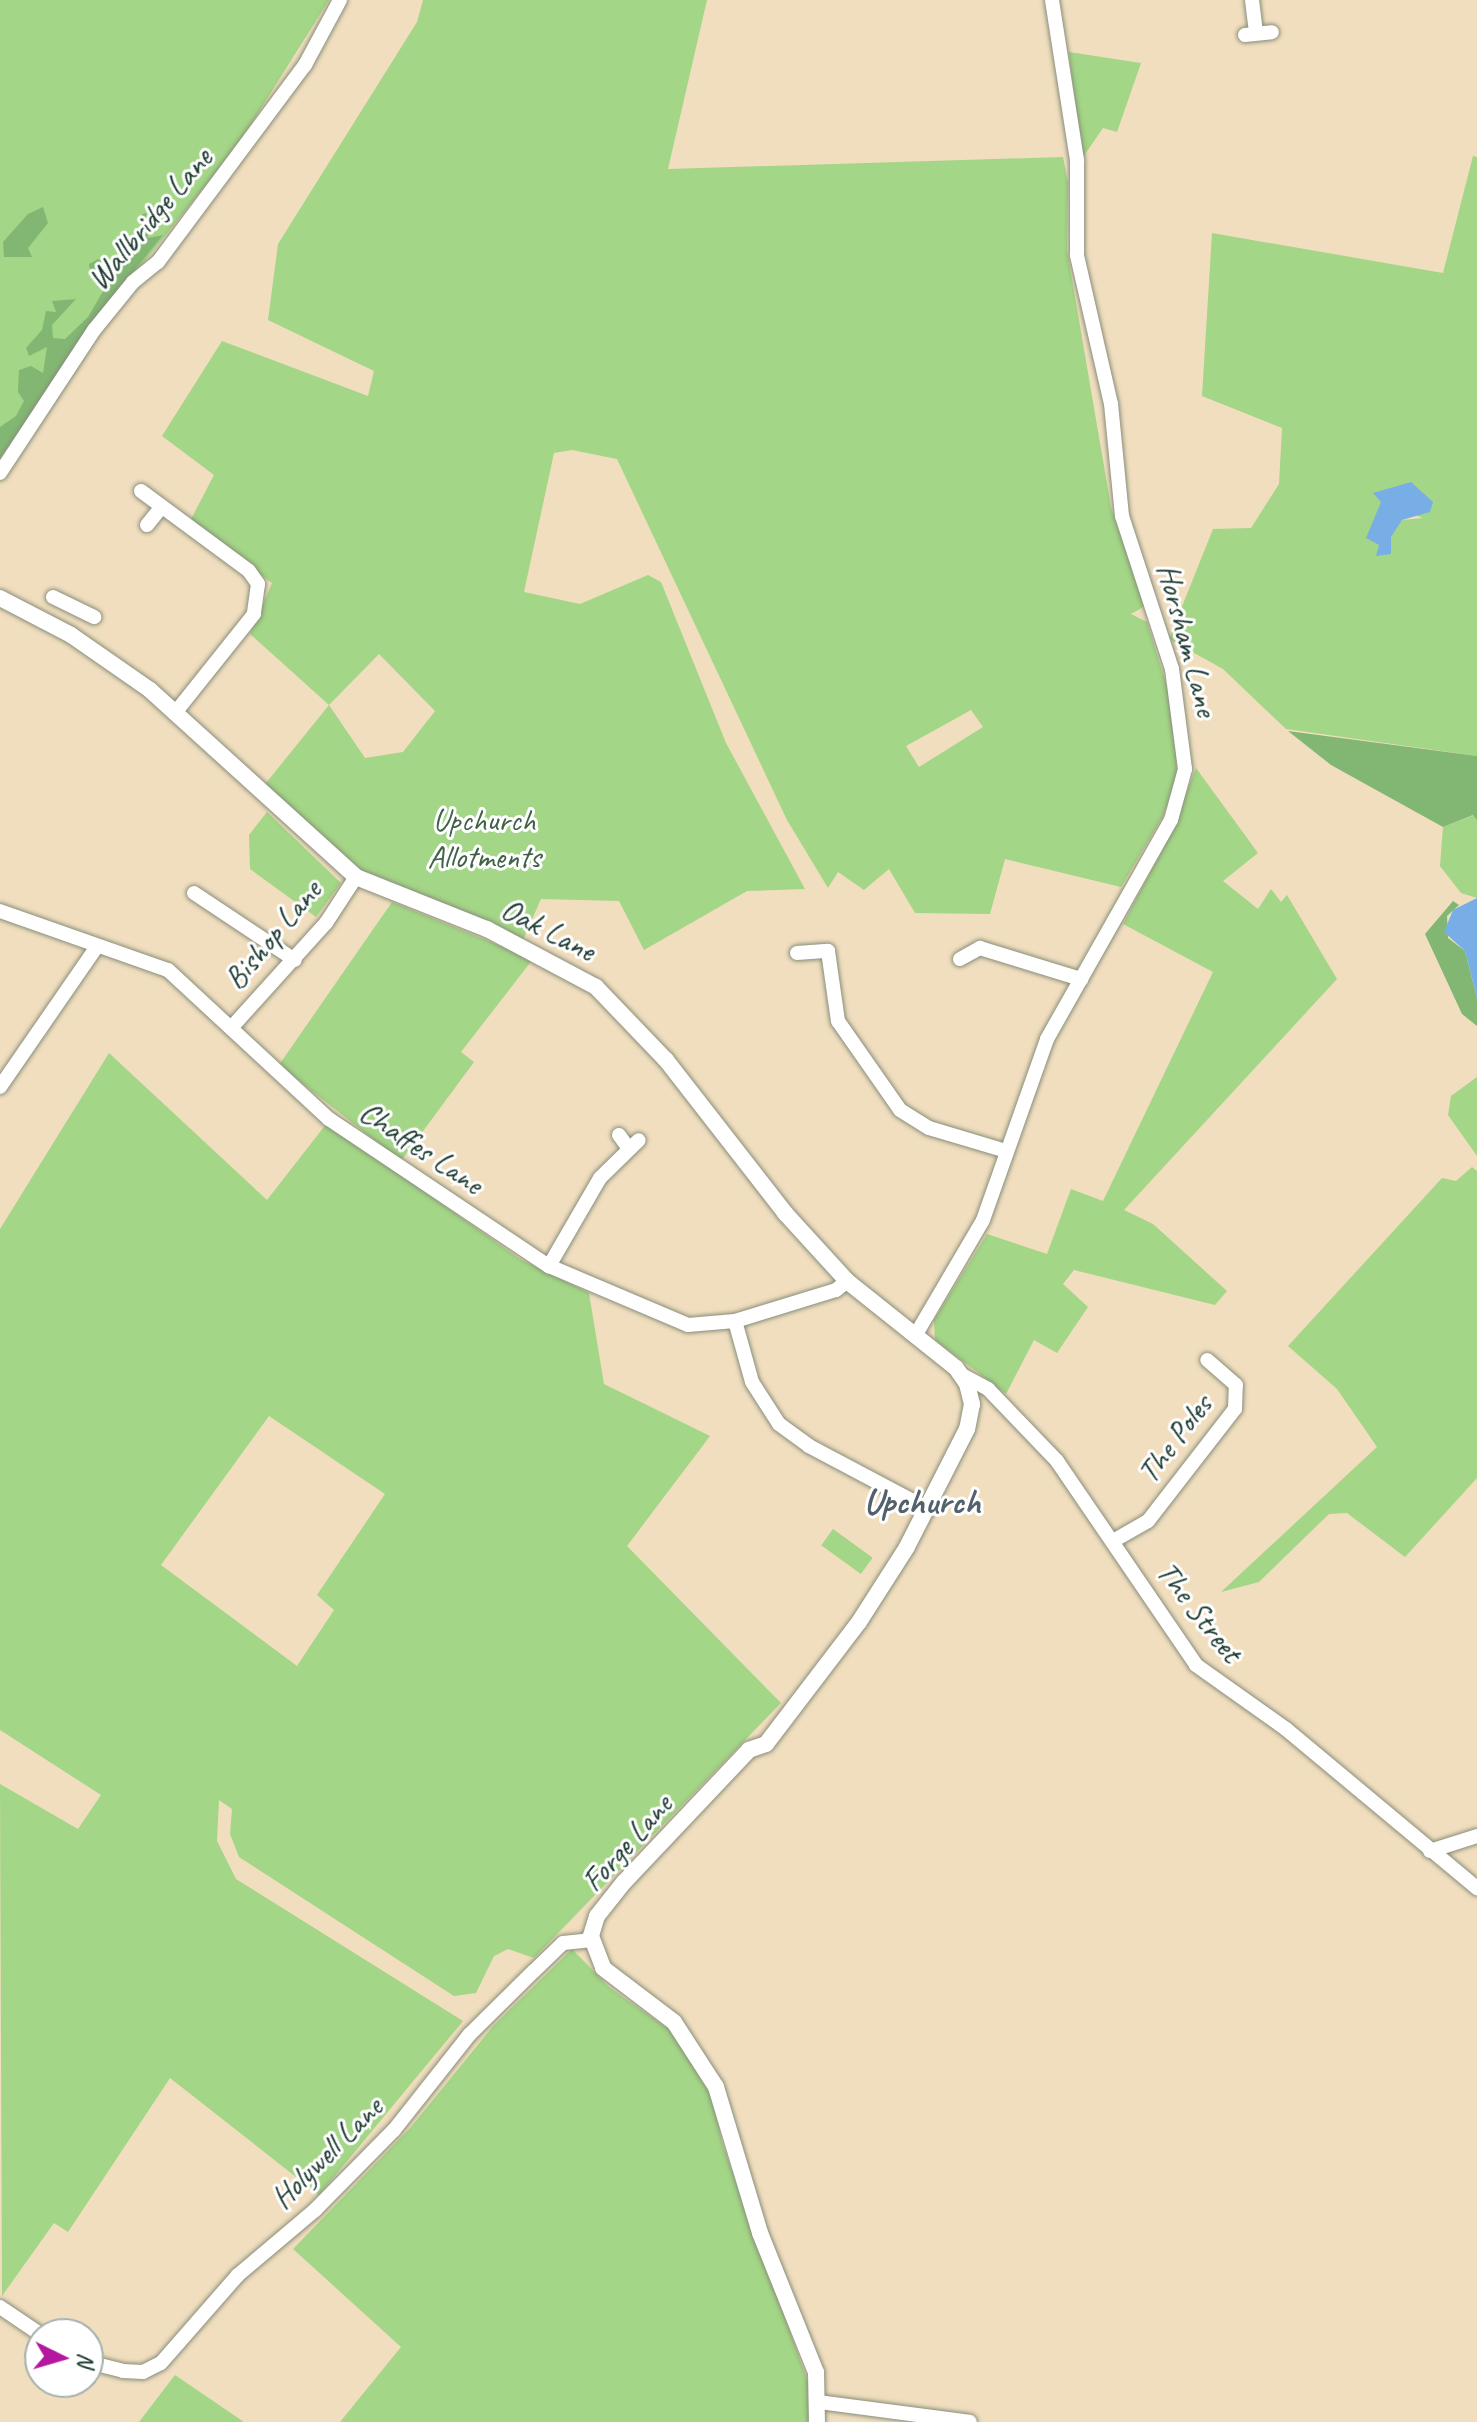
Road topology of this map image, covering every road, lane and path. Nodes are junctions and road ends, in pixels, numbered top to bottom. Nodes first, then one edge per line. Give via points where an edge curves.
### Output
1 (340, 0) edge
2 (1052, 0) edge
3 (1252, 0) edge
4 (1257, 33) dead end
5 (0, 473) edge
6 (141, 491) dead end
7 (161, 508) junction
8 (147, 525) dead end
9 (53, 597) dead end
10 (0, 598) edge
11 (74, 607) junction
12 (94, 617) dead end
13 (63, 630) junction
14 (175, 713) junction
15 (356, 877) junction
16 (194, 893) dead end
17 (0, 911) edge
18 (96, 948) junction
19 (797, 953) dead end
20 (960, 959) dead end
21 (295, 960) junction
22 (1081, 979) junction
23 (231, 1028) junction
24 (0, 1087) edge
25 (619, 1135) dead end
26 (1006, 1151) junction
27 (549, 1266) junction
28 (847, 1281) junction
29 (735, 1321) junction
30 (915, 1336) junction
31 (1207, 1360) dead end
32 (962, 1375) junction
33 (993, 1399) junction
34 (972, 1400) junction
35 (970, 1418) joint
36 (928, 1509) junction
37 (1113, 1541) junction
38 (1477, 1836) edge
39 (1430, 1851) junction
40 (1477, 1888) edge
41 (590, 1940) junction
42 (0, 2307) edge
43 (24, 2323) edge
44 (104, 2366) edge
45 (819, 2402) junction
46 (817, 2422) edge
47 (970, 2422) edge

1 - 5 street, Wallbridge Lane via 305,65 158,262 133,282 94,330
2 - 22 street, Horsham Lane via 1077,160 1077,255 1111,404 1122,516 1172,669 1186,746 1174,813
3 - 4 street
6 - 7 street
7 - 8 street
7 - 14 street via 249,571 259,593 254,614
9 - 11 street
10 - 13 street, Oak Lane
11 - 12 street
11 - 13 street
13 - 14 street, Oak Lane
14 - 15 street, Oak Lane
15 - 21 street, Bishop Lane
15 - 28 street, Oak Lane via 499,934 596,987 666,1060 785,1213
16 - 21 street
17 - 18 street, Chaffes Lane
18 - 23 street, Chaffes Lane via 168,970
18 - 24 street
19 - 26 street via 828,951 837,1019 900,1110 929,1128
20 - 22 street via 980,948
21 - 23 street, Bishop Lane
22 - 26 street, Horsham Lane via 1047,1039
23 - 27 street, Chaffes Lane via 329,1119
25 - 27 street via 634,1144 600,1178
26 - 30 street, Horsham Lane via 985,1216
27 - 29 street, Chaffes Lane via 688,1325
28 - 29 street, Chaffes Lane via 836,1290
28 - 30 street, Oak Lane
29 - 36 street via 754,1386 779,1424 809,1446
30 - 32 street, Oak Lane
31 - 37 street, The Poles via 1236,1385 1235,1409 1148,1521
32 - 33 street, The Street via 977,1380
32 - 34 street, Oak Lane
33 - 34 street
33 - 37 street, The Street via 1057,1461
34 - 35 street, Oak Lane
35 - 36 street, Forge Lane
36 - 41 street, Forge Lane via 859,1622 766,1744 749,1750 624,1882 597,1916
37 - 39 street, The Street via 1196,1665 1232,1696 1286,1729
38 - 39 street
39 - 40 street, The Street
41 - 44 street, Holywell Lane via 565,1942 469,2035 394,2130 315,2210 238,2275 161,2363 143,2372
41 - 45 street, Forge Lane via 606,1972 690,2040 716,2087 760,2233 816,2372
42 - 43 street
45 - 46 street, Forge Lane
45 - 47 street

